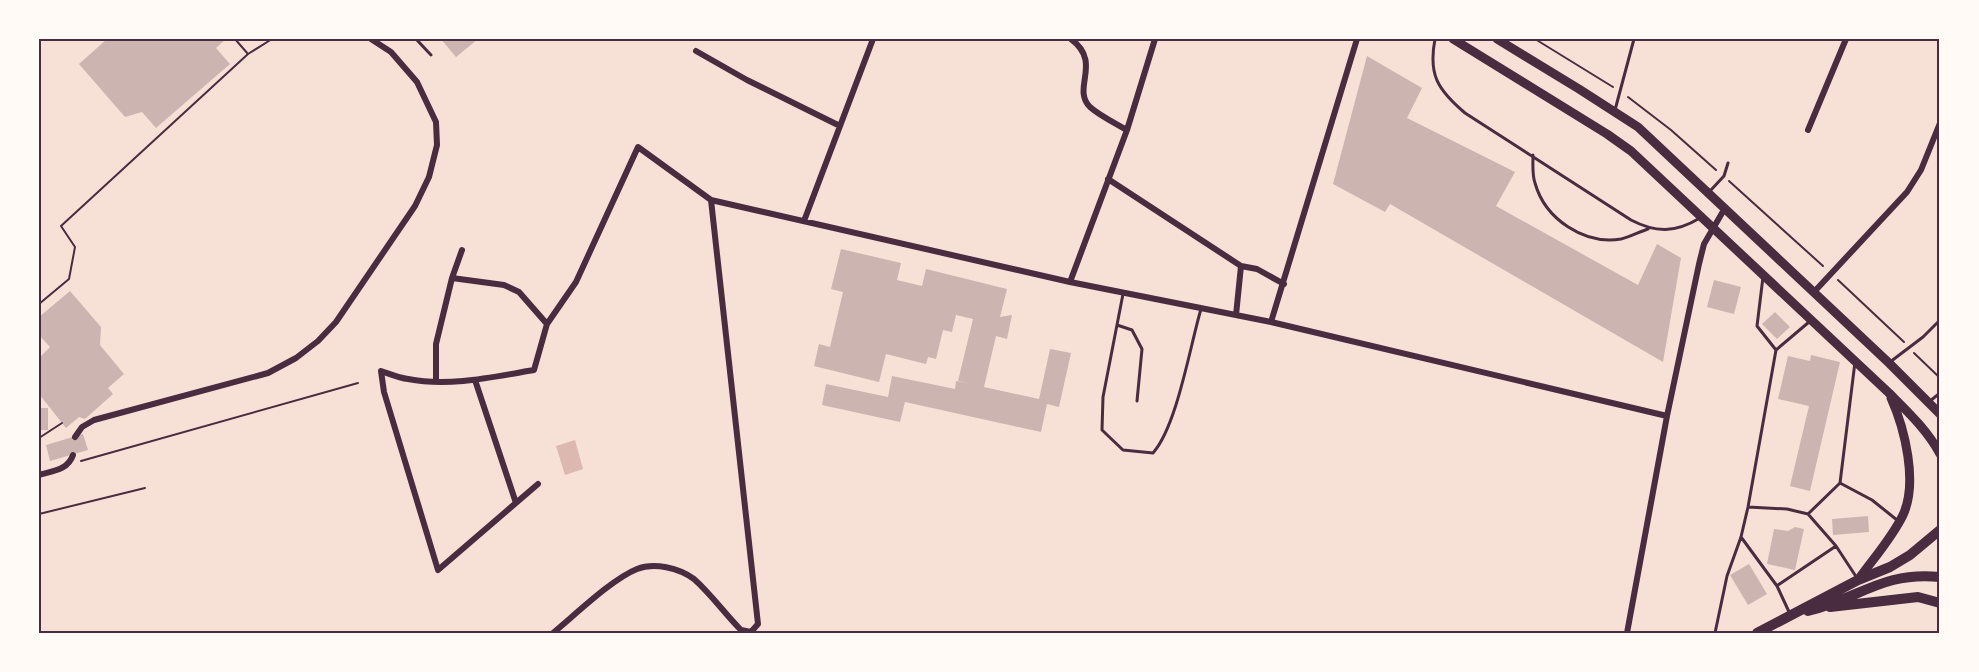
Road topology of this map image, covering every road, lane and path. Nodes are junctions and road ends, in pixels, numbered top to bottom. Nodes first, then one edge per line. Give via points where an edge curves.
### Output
1 (235, 39) edge
2 (272, 39) edge
3 (416, 39) edge
4 (873, 39) edge
5 (1071, 39) edge
6 (1155, 39) edge
7 (1357, 39) edge
8 (1435, 39) edge
9 (1453, 39) edge
10 (1497, 39) edge
11 (1535, 39) edge
12 (1634, 39) edge
13 (1846, 39) edge
14 (375, 40) edge
15 (696, 51) dead end
16 (248, 54) junction
17 (431, 54) dead end
18 (1619, 91) junction
19 (1614, 111) junction
20 (1940, 123) edge
21 (840, 126) junction
22 (1126, 130) junction
23 (1808, 130) dead end
24 (1533, 155) junction
25 (1728, 163) dead end
26 (1724, 176) junction
27 (1108, 179) junction
28 (1709, 193) junction
29 (711, 200) junction
30 (1725, 208) junction
31 (1701, 218) junction
32 (804, 221) junction
33 (1712, 228) junction
34 (1648, 229) junction
35 (462, 250) dead end
36 (1241, 266) junction
37 (1831, 274) junction
38 (1763, 276) junction
39 (452, 278) junction
40 (1070, 282) junction
41 (1284, 284) junction
42 (1123, 292) junction
43 (1814, 292) junction
44 (39, 304) edge
45 (1201, 308) junction
46 (1236, 315) junction
47 (1811, 320) junction
48 (1940, 321) edge
49 (1271, 322) junction
50 (548, 324) junction
51 (1117, 325) junction
52 (1910, 348) junction
53 (1776, 350) junction
54 (1855, 361) junction
55 (1889, 363) junction
56 (1940, 378) edge
57 (474, 380) junction
58 (436, 381) junction
59 (358, 383) dead end
60 (1889, 393) junction
61 (1940, 393) edge
62 (1137, 400) dead end
63 (1929, 402) junction
64 (1940, 414) edge
65 (1666, 416) junction
66 (62, 423) dead end
67 (75, 436) dead end
68 (39, 438) edge
69 (73, 454) dead end
70 (1940, 454) edge
71 (67, 465) junction
72 (39, 475) edge
73 (1840, 483) junction
74 (538, 484) dead end
75 (145, 488) dead end
76 (516, 503) junction
77 (1748, 507) junction
78 (39, 514) edge
79 (1808, 514) junction
80 (1899, 522) junction
81 (1940, 530) edge
82 (1741, 537) junction
83 (1836, 546) junction
84 (1940, 577) edge
85 (1858, 580) junction
86 (1777, 586) junction
87 (1940, 603) edge
88 (1821, 608) junction
89 (1790, 616) junction
90 (553, 633) edge
91 (1627, 633) edge
92 (1715, 633) edge
93 (1757, 633) edge

1 - 16 path
2 - 16 path
3 - 17 lane
4 - 21 street
5 - 22 street via 1084,54 1087,67 1083,93 1089,106
6 - 22 street
7 - 41 street
8 - 24 lane via 1435,76 1446,97
9 - 31 main road via 1631,151
10 - 19 main road
11 - 18 path
12 - 18 lane
13 - 23 street
14 - 67 street via 417,82 436,122 437,145 429,177 415,206 336,322 296,358 268,373 94,420
15 - 21 street
16 - 44 path via 61,226 75,247 69,279
18 - 19 lane
18 - 26 path
19 - 28 main road
20 - 37 street via 1922,170
21 - 32 street
22 - 27 street
24 - 34 lane
24 - 34 lane via 1539,192 1547,208 1568,228 1594,238 1622,239
25 - 26 lane
26 - 28 lane
26 - 37 path
27 - 36 street
27 - 40 street
28 - 30 main road
29 - 32 street
29 - 50 street via 638,147 576,282
29 - 90 street via 758,624 752,632 741,630 693,578 651,565 620,578
30 - 33 street
30 - 43 main road
31 - 33 main road
31 - 34 lane via 1666,230
32 - 40 street
33 - 38 main road
33 - 65 street via 1699,264
35 - 39 street
36 - 41 street via 1257,269
36 - 46 street
37 - 43 street
37 - 52 path
38 - 47 main road
38 - 53 lane via 1757,326
39 - 50 street via 504,285 519,292
39 - 58 street via 436,344
40 - 42 street
41 - 49 street
42 - 45 street
42 - 51 lane
43 - 55 main road
45 - 46 street
45 - 51 lane via 1172,416 1161,444 1153,453 1123,450 1102,430 1103,397
46 - 49 street
47 - 53 lane
47 - 54 main road
48 - 52 lane
49 - 65 street
50 - 57 street via 534,370
51 - 62 lane via 1132,330 1142,349
52 - 55 lane
52 - 56 path
53 - 77 lane
54 - 60 main road
54 - 73 lane
55 - 63 main road
57 - 58 street
57 - 76 street
58 - 76 street via 408,379 381,371 438,570
59 - 71 path
60 - 70 main road via 1914,418
60 - 80 main road via 1901,425 1908,463 1908,497
61 - 63 lane
63 - 64 main road
65 - 91 street
66 - 68 path
69 - 71 street
71 - 72 street
73 - 79 lane
73 - 80 lane via 1872,500
74 - 76 street
75 - 78 path
77 - 79 lane
77 - 82 lane
79 - 83 lane
80 - 85 main road
81 - 85 main road via 1910,555
82 - 86 lane
82 - 92 lane via 1727,576
83 - 85 lane
83 - 86 lane
84 - 88 main road via 1904,576
85 - 89 main road
86 - 89 lane
87 - 88 main road via 1918,597
88 - 89 main road
89 - 93 main road

